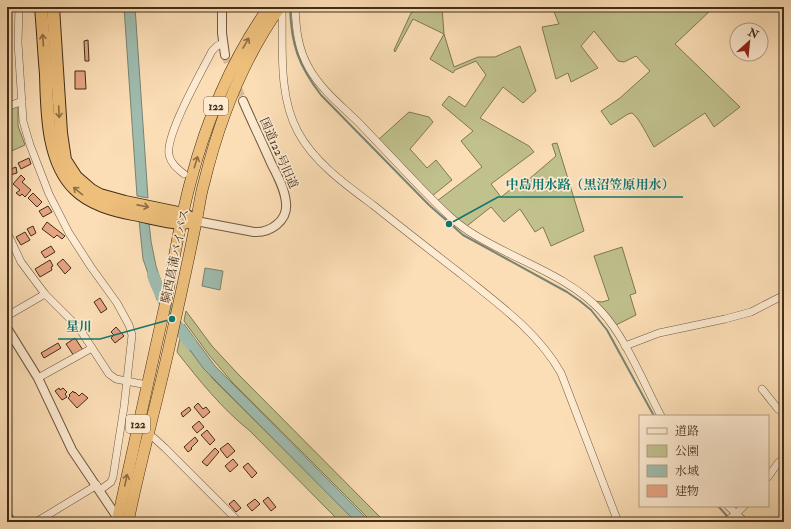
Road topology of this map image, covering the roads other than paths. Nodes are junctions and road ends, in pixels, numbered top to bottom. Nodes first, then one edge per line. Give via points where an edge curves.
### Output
1 (19, 7) edge
2 (41, 7) edge
3 (53, 7) edge
4 (222, 7) edge
5 (295, 7) edge
6 (276, 9) edge
7 (223, 43) junction
8 (225, 55) tunnel mouth
9 (22, 101) junction
10 (243, 101) tunnel mouth
11 (7, 107) edge
12 (184, 174) dead end
13 (125, 207) junction
14 (183, 218) junction
15 (196, 221) junction
16 (7, 232) edge
17 (45, 294) junction
18 (784, 295) edge
19 (7, 316) edge
20 (7, 328) edge
21 (165, 338) junction
22 (625, 346) junction
23 (92, 348) junction
24 (38, 378) junction
25 (127, 382) junction
26 (147, 385) junction
27 (762, 388) dead end
28 (784, 413) edge
29 (660, 415) edge
30 (147, 435) junction
31 (134, 443) junction
32 (784, 458) edge
33 (769, 476) edge
34 (98, 487) junction
35 (729, 507) edge
36 (743, 507) edge
37 (736, 514) junction
38 (7, 519) edge
39 (121, 521) edge
40 (9, 522) edge
41 (36, 522) edge
42 (239, 522) edge
43 (618, 522) edge
44 (725, 522) edge
45 (745, 522) edge

1 - 9 street via 18,43
13 -> 2 highway via 98,204 76,190 68,182 55,156 47,104
3 -> 13 highway via 65,160 76,177 91,190
4 - 7 street
5 - 22 street via 297,34 304,59 336,102 430,197 469,232 577,290 602,311
14 -> 6 highway, 騎西菖蒲バイパス / 122 via 190,180 209,121 238,56
6 - 15 highway, 騎西菖蒲バイパス / 122 via 237,85 221,124
6 - 43 street via 284,81 289,107 298,132 318,158 348,187 496,302 545,349 563,379
7 - 8 street
7 - 12 street via 212,51 174,129 169,154 172,163
9 - 11 street
9 - 25 street via 23,121 49,194 69,232 129,325 132,335
10 - 15 street, 国道122号旧道 via 285,196 285,212 277,225 262,232
13 - 14 highway
14 - 15 highway
14 - 21 highway, 騎西菖蒲バイパス / 122 via 173,269
15 - 21 highway, 騎西菖蒲バイパス / 122 via 189,228 179,288
16 - 17 street via 21,262
17 - 19 street
17 - 23 street via 79,328
18 - 22 street via 751,312 660,333
20 - 24 street
21 - 26 highway, 騎西菖蒲バイパス / 122
21 - 30 highway, 騎西菖蒲バイパス / 122
21 - 31 highway via 142,430
22 - 29 street
23 - 24 street
23 - 25 street via 109,374
24 - 34 street via 72,450
25 - 26 street
25 - 34 street via 113,476 111,482
26 - 31 highway, 騎西菖蒲バイパス / 122
27 - 28 street
30 - 39 highway, 騎西菖蒲バイパス / 122
30 - 42 street via 165,448
39 -> 31 highway, 騎西菖蒲バイパス / 122
32 - 33 street
34 - 39 street
34 - 41 street
35 - 37 street
36 - 37 street
37 - 44 street
37 - 45 street
38 - 40 street

